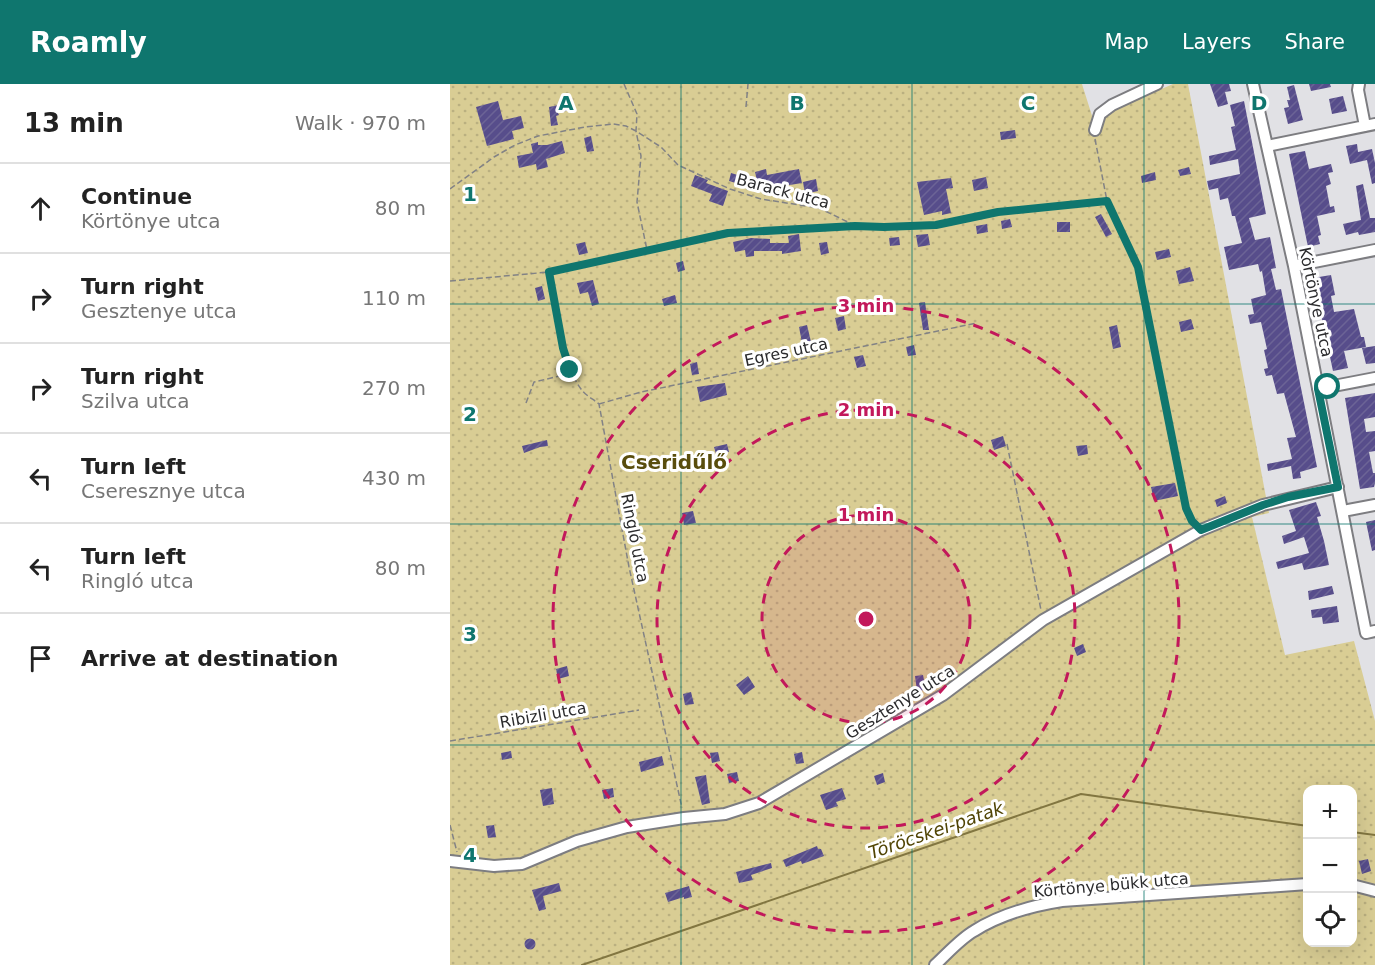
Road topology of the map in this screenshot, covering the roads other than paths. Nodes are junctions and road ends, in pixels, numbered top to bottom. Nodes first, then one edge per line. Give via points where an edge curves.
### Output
1 (1157, 84) edge
2 (1253, 84) edge
3 (1359, 84) edge
4 (1370, 125) edge
5 (1095, 129) road end
6 (1267, 146) junction
7 (1375, 250) edge
8 (1294, 266) junction
9 (1375, 378) edge
10 (1318, 389) junction
11 (1338, 487) junction
12 (1375, 505) edge
13 (1343, 511) junction
14 (1371, 632) edge
15 (455, 861) edge
16 (1303, 884) edge
17 (1357, 886) edge
18 (1375, 891) edge
19 (935, 965) edge

1 - 5 street via 1112,105 1100,114
2 - 6 street, Körtönye utca
3 - 4 street
4 - 6 street
6 - 8 street, Körtönye utca
7 - 8 street
8 - 10 street, Körtönye utca
9 - 10 street
10 - 11 street, Körtönye utca
11 - 13 street, Körtönye utca
11 - 15 street, Gesztenye utca via 1288,497 1201,530 1043,620 943,695 759,803 725,814 627,827 577,841 522,864 494,866
12 - 13 street
13 - 14 street, Körtönye utca
16 - 19 street, Körtönye bükk utca via 1062,901 1028,907 972,932
17 - 18 street

